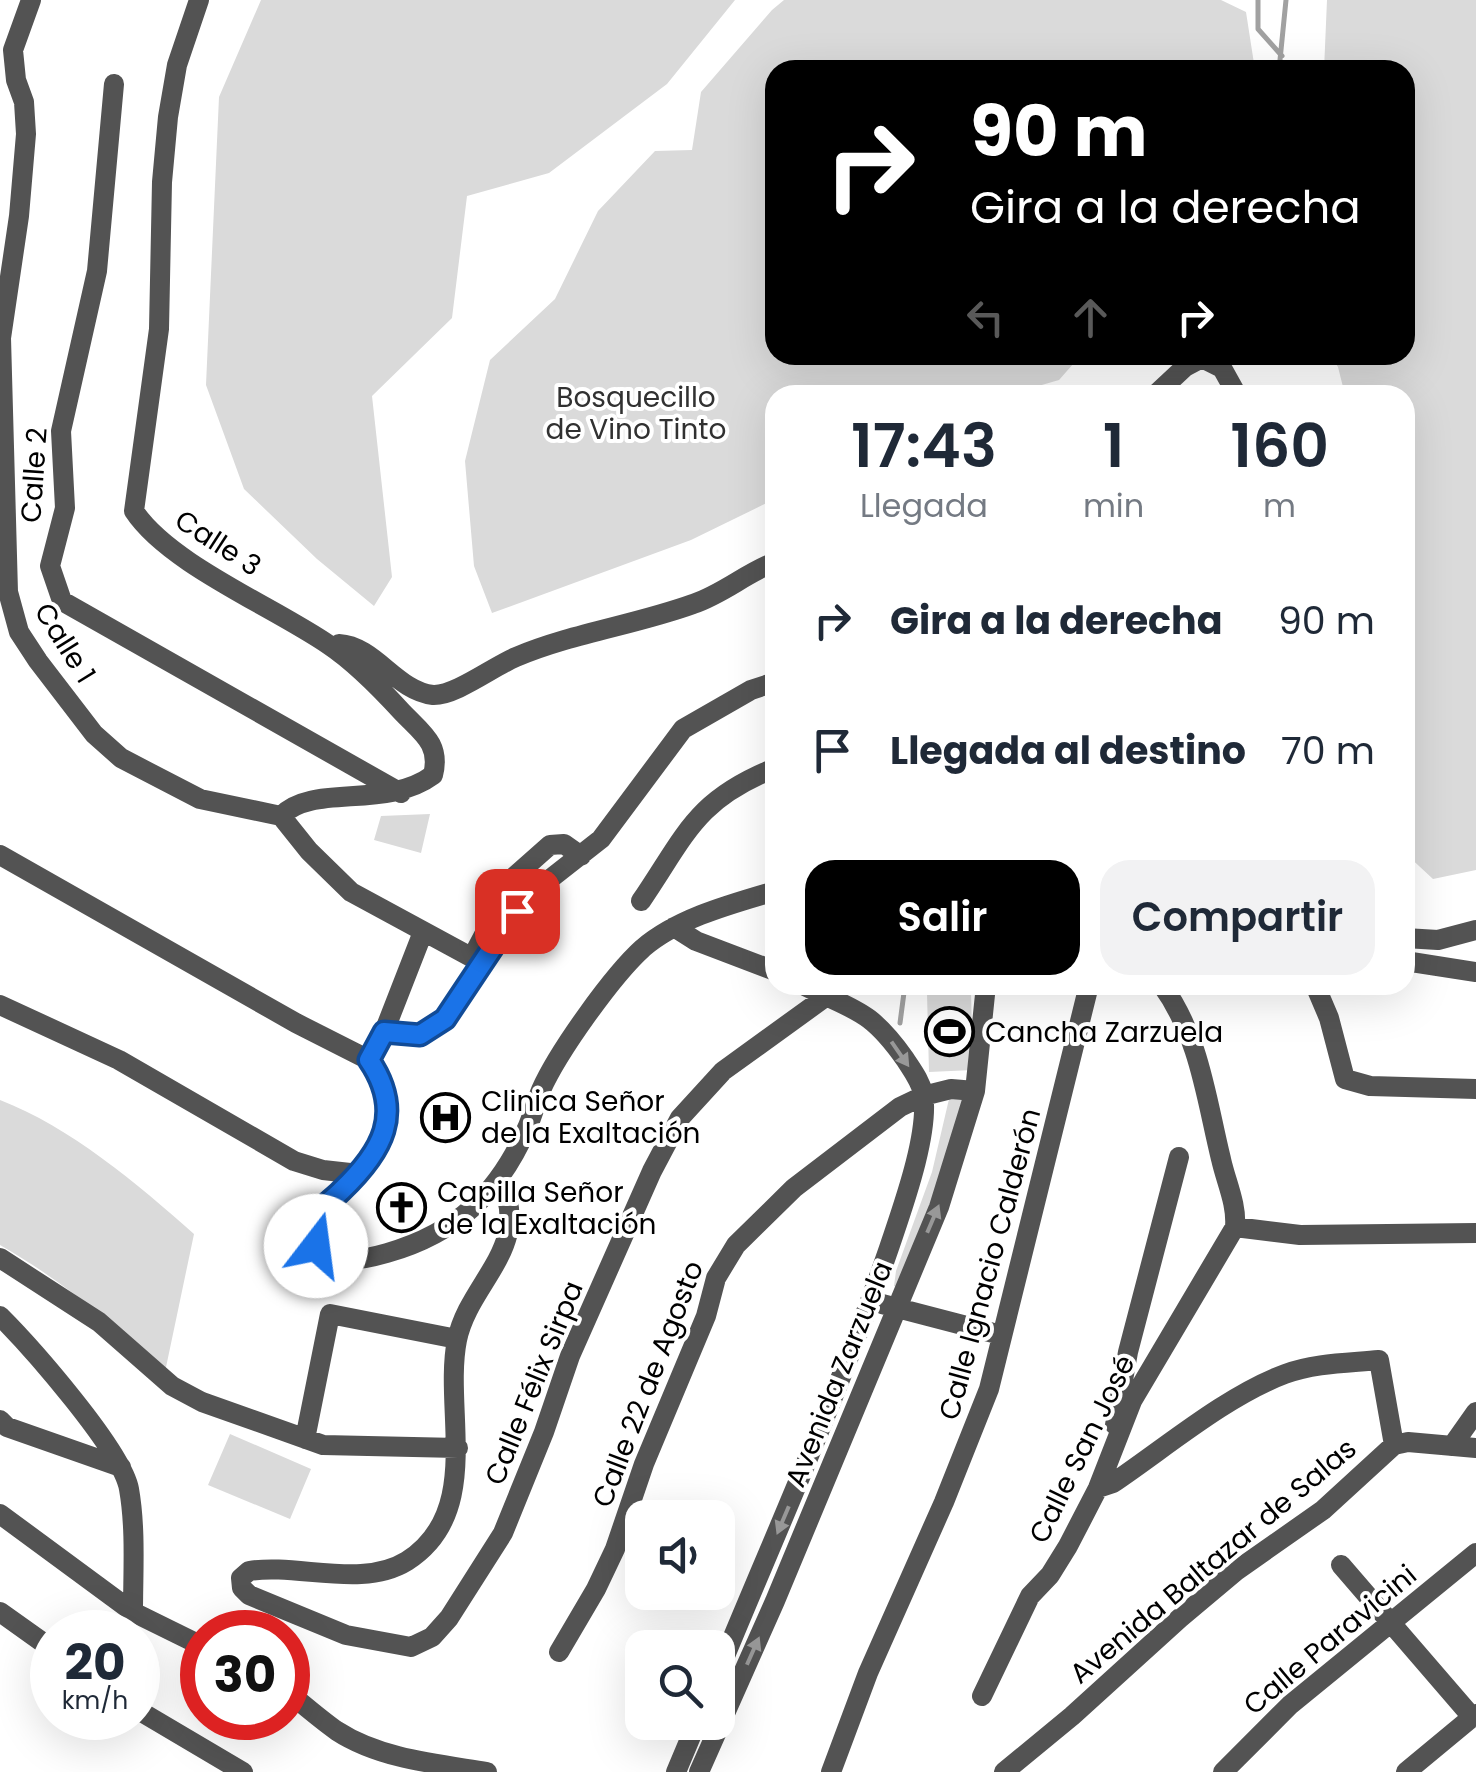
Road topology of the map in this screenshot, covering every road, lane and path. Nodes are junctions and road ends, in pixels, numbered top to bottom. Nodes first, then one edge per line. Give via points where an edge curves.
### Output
1 (31, 0) edge
2 (199, 0) edge
3 (114, 84) dead end
4 (0, 99) edge
5 (24, 102) junction
6 (1189, 365) edge
7 (1216, 365) edge
8 (1166, 385) edge
9 (1231, 385) edge
10 (765, 570) edge
11 (330, 646) junction
12 (765, 685) edge
13 (765, 772) edge
14 (401, 793) junction
15 (281, 816) junction
16 (0, 855) edge
17 (765, 895) edge
18 (641, 902) dead end
19 (674, 928) junction
20 (1476, 930) edge
21 (423, 932) junction
22 (1415, 939) edge
23 (477, 960) junction
24 (1415, 963) edge
25 (765, 967) edge
26 (1476, 972) edge
27 (828, 995) edge
28 (839, 995) edge
29 (985, 995) edge
30 (1087, 995) edge
31 (1168, 995) edge
32 (1320, 995) edge
33 (0, 1005) edge
34 (384, 1032) junction
35 (369, 1060) junction
36 (1476, 1089) edge
37 (975, 1091) junction
38 (923, 1096) junction
39 (1178, 1157) dead end
40 (358, 1174) junction
41 (499, 1178) junction
42 (1234, 1227) junction
43 (1476, 1233) edge
44 (0, 1258) edge
45 (871, 1299) junction
46 (894, 1308) junction
47 (0, 1316) edge
48 (1002, 1335) junction
49 (458, 1339) junction
50 (1476, 1412) edge
51 (0, 1420) edge
52 (1120, 1430) junction
53 (305, 1439) junction
54 (1394, 1445) junction
55 (1452, 1446) junction
56 (458, 1448) junction
57 (1476, 1448) edge
58 (121, 1467) junction
59 (1098, 1488) junction
60 (0, 1514) edge
61 (1476, 1552) edge
62 (1341, 1565) dead end
63 (2, 1610) edge
64 (130, 1610) edge
65 (133, 1610) edge
66 (1390, 1623) junction
67 (30, 1631) edge
68 (735, 1633) edge
69 (559, 1652) dead end
70 (982, 1696) dead end
71 (310, 1709) edge
72 (1474, 1716) edge
73 (160, 1723) edge
74 (689, 1740) edge
75 (1430, 1765) edge
76 (243, 1772) edge
77 (487, 1772) edge
78 (676, 1772) edge
79 (698, 1772) edge
80 (831, 1772) edge
81 (1004, 1772) edge
82 (1223, 1772) edge
83 (1406, 1772) edge

1 - 5 street, Calle 1 via 12,50
2 - 11 street, Calle 3 via 168,117 159,329 134,511 160,542
3 - 14 street, Calle 2 via 97,271 61,431 65,508 50,566 62,601
4 - 5 street
5 - 15 street, Calle 1 via 24,168 1,338 14,619 63,694 121,758 200,800
6 - 8 street
7 - 9 street
10 - 11 street via 708,599 516,657 443,694 407,686 347,644
11 - 14 street, Calle 3 via 436,749 432,775
12 - 23 street via 683,729 582,856 564,844 550,845 515,876
13 - 18 street via 701,811
14 - 15 street via 329,798 288,808
15 - 21 street via 351,892
16 - 35 street
17 - 19 street
19 - 25 street
19 - 41 street via 642,948 598,1001 541,1090
20 - 22 street
21 - 23 street
21 - 34 street
23 - 34 street via 445,1019 420,1035
24 - 26 street
27 - 56 street, Calle Félix Sirpa via 723,1070 680,1118 570,1356 503,1533 432,1638 411,1647 346,1635 242,1588 242,1576 255,1570 366,1572 409,1560 436,1531 450,1501
28 -> 38 street via 875,1021
29 - 37 street, Avenida Zarzuela
30 - 48 street, Calle Ignacio Calderón
31 - 42 street via 1200,1064
32 - 36 street via 1345,1079 1370,1086
33 - 40 street via 119,1060 294,1161
34 - 35 street
35 - 40 street via 385,1098 386,1127
37 - 38 street
46 -> 37 street, Avenida Zarzuela via 939,1207
38 - 45 street, Avenida Zarzuela via 906,1197
38 - 69 street, Calle 22 de Agosto via 794,1188 728,1256 615,1548
39 - 52 street via 1114,1416
40 - 41 street via 313,1219 316,1246 358,1262 442,1231 482,1202
41 - 49 street via 508,1205 504,1250
42 - 43 street via 1300,1234
42 - 52 street, Calle San José
44 - 53 street via 99,1322 172,1386
45 - 46 street
45 -> 68 street, Avenida Zarzuela
46 - 48 street
79 -> 46 street, Avenida Zarzuela
47 - 58 street
48 - 80 street, Calle Ignacio Calderón via 974,1432
49 - 53 street via 330,1314
49 - 56 street
50 - 55 street
51 - 58 street
52 - 59 street, Calle San José
53 - 56 street via 354,1447
54 - 55 street, Avenida Baltazar de Salas
54 - 59 street via 1378,1360 1307,1368 1230,1404
54 - 81 street, Avenida Baltazar de Salas
55 - 57 street, Avenida Baltazar de Salas
58 - 65 street via 133,1532
59 - 70 street, Calle San José via 1050,1575 1030,1596
60 - 64 street
61 - 66 street, Calle Paravicini
62 - 66 street
63 - 67 street
66 - 72 street
66 - 82 street, Calle Paravicini via 1290,1705
71 - 77 street via 372,1748
72 - 75 street
73 - 76 street
74 - 78 street
75 - 83 street

